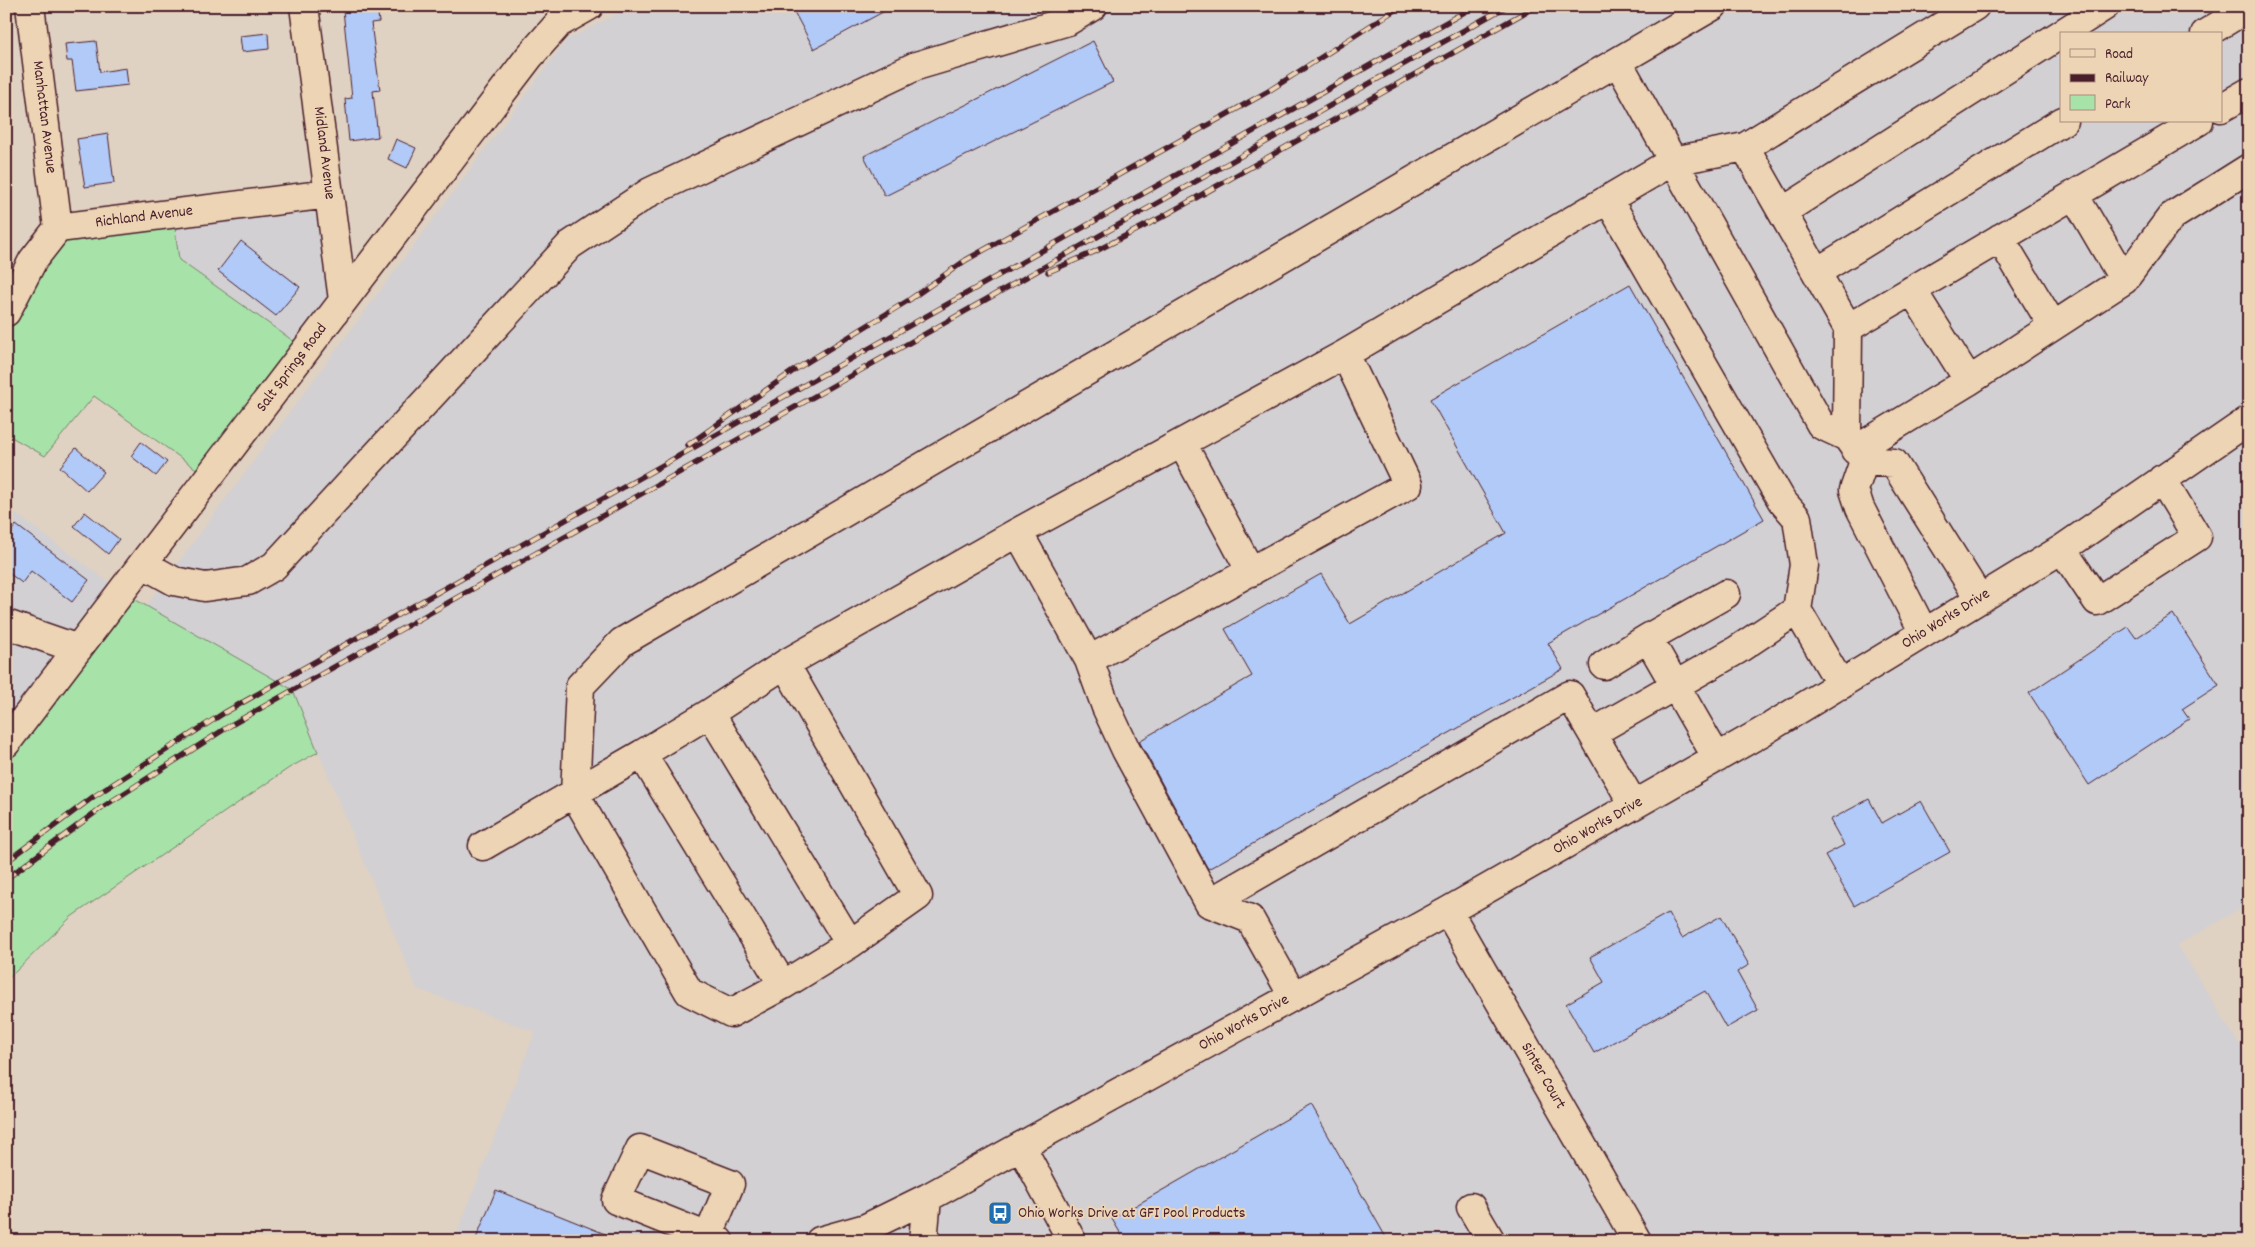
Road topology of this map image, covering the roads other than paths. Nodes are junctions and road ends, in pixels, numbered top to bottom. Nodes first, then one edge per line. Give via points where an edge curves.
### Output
1 (30, 6) edge
2 (304, 6) edge
3 (1093, 6) edge
4 (1713, 6) edge
5 (1975, 6) edge
6 (2104, 6) edge
7 (2249, 7) edge
8 (582, 8) edge
9 (2063, 32) edge
10 (2209, 32) edge
11 (2060, 34) edge
12 (1618, 62) junction
13 (2249, 92) edge
14 (2222, 107) edge
15 (2061, 122) edge
16 (2197, 122) edge
17 (1745, 147) junction
18 (1673, 160) junction
19 (2249, 168) edge
20 (329, 194) junction
21 (2074, 195) junction
22 (1608, 199) junction
23 (1782, 212) junction
24 (58, 228) junction
25 (2000, 238) junction
26 (1817, 272) junction
27 (2124, 280) junction
28 (1912, 290) junction
29 (342, 300) junction
30 (6, 312) edge
31 (2053, 326) junction
32 (1848, 328) junction
33 (1345, 354) junction
34 (1968, 381) junction
35 (2249, 420) edge
36 (1182, 443) junction
37 (1855, 449) junction
38 (2162, 479) junction
39 (1018, 532) junction
40 (2062, 549) junction
41 (143, 564) junction
42 (1251, 572) junction
43 (1726, 594) dead end
44 (1979, 598) junction
45 (1797, 610) junction
46 (6, 624) edge
47 (1924, 633) junction
48 (1648, 638) junction
49 (78, 649) junction
50 (1089, 660) junction
51 (785, 664) junction
52 (1604, 665) dead end
53 (1841, 685) junction
54 (1674, 686) junction
55 (710, 713) junction
56 (1592, 734) junction
57 (6, 743) edge
58 (642, 754) junction
59 (1717, 758) junction
60 (575, 795) junction
61 (1634, 805) junction
62 (483, 846) dead end
63 (1209, 903) junction
64 (1448, 911) junction
65 (850, 944) junction
66 (783, 986) junction
67 (1293, 996) junction
68 (1021, 1146) junction
69 (927, 1198) junction
70 (1471, 1206) dead end
71 (820, 1241) edge
72 (923, 1241) edge
73 (1072, 1241) edge
74 (1491, 1241) edge
75 (1637, 1241) edge

1 - 24 street, Manhattan Avenue
2 - 20 street, Midland Avenue
3 - 41 street via 1068,21 916,66 650,192 570,245 274,566 248,581 205,587 174,581
4 - 12 street
5 - 17 street
6 - 9 street
7 - 10 street
8 - 29 street, Salt Springs Road via 548,34
11 - 23 street
12 - 18 street
12 - 60 street via 622,642 580,686
13 - 14 street
15 - 26 street
16 - 21 street
17 - 18 street
17 - 23 street
18 - 22 street
18 - 37 street via 1821,425
19 - 27 street via 2171,217
20 - 24 street, Richland Avenue
20 - 29 street, Midland Avenue
21 - 25 street
21 - 27 street
22 - 33 street
22 - 45 street via 1782,501 1797,518 1804,565
23 - 26 street
24 - 30 street via 33,260
25 - 28 street
25 - 31 street
26 - 32 street
27 - 31 street
28 - 32 street
28 - 34 street
29 - 41 street, Salt Springs Road
31 - 34 street
32 - 37 street
33 - 36 street
33 - 42 street via 1408,485
34 - 37 street
35 - 38 street, Ohio Works Drive
36 - 39 street
36 - 42 street
37 - 44 street via 1894,463
37 - 47 street via 1854,490 1860,508
38 - 40 street, Ohio Works Drive
38 - 40 street via 2197,537 2097,601
39 - 50 street
39 - 51 street
40 - 44 street, Ohio Works Drive
41 - 49 street, Salt Springs Road
42 - 50 street
43 - 48 street
44 - 47 street, Ohio Works Drive
45 - 53 street
45 - 54 street
46 - 49 street
47 - 53 street, Ohio Works Drive
48 - 52 street
48 - 54 street
49 - 57 street, Salt Springs Road
50 - 63 street via 1126,750
51 - 55 street
51 - 65 street via 918,896
53 - 59 street, Ohio Works Drive
54 - 56 street
54 - 59 street
55 - 58 street
55 - 65 street
56 - 61 street
56 - 63 street via 1570,694
58 - 60 street
58 - 66 street
59 - 61 street, Ohio Works Drive
60 - 62 street
60 - 66 street via 689,992 731,1013
61 - 64 street, Ohio Works Drive
63 - 67 street via 1250,919
64 - 67 street, Ohio Works Drive
64 - 75 street, Sinter Court
65 - 66 street
67 - 68 street, Ohio Works Drive
68 - 69 street, Ohio Works Drive
68 - 73 street
69 - 71 street, Ohio Works Drive via 866,1228
69 - 72 street
70 - 74 street

